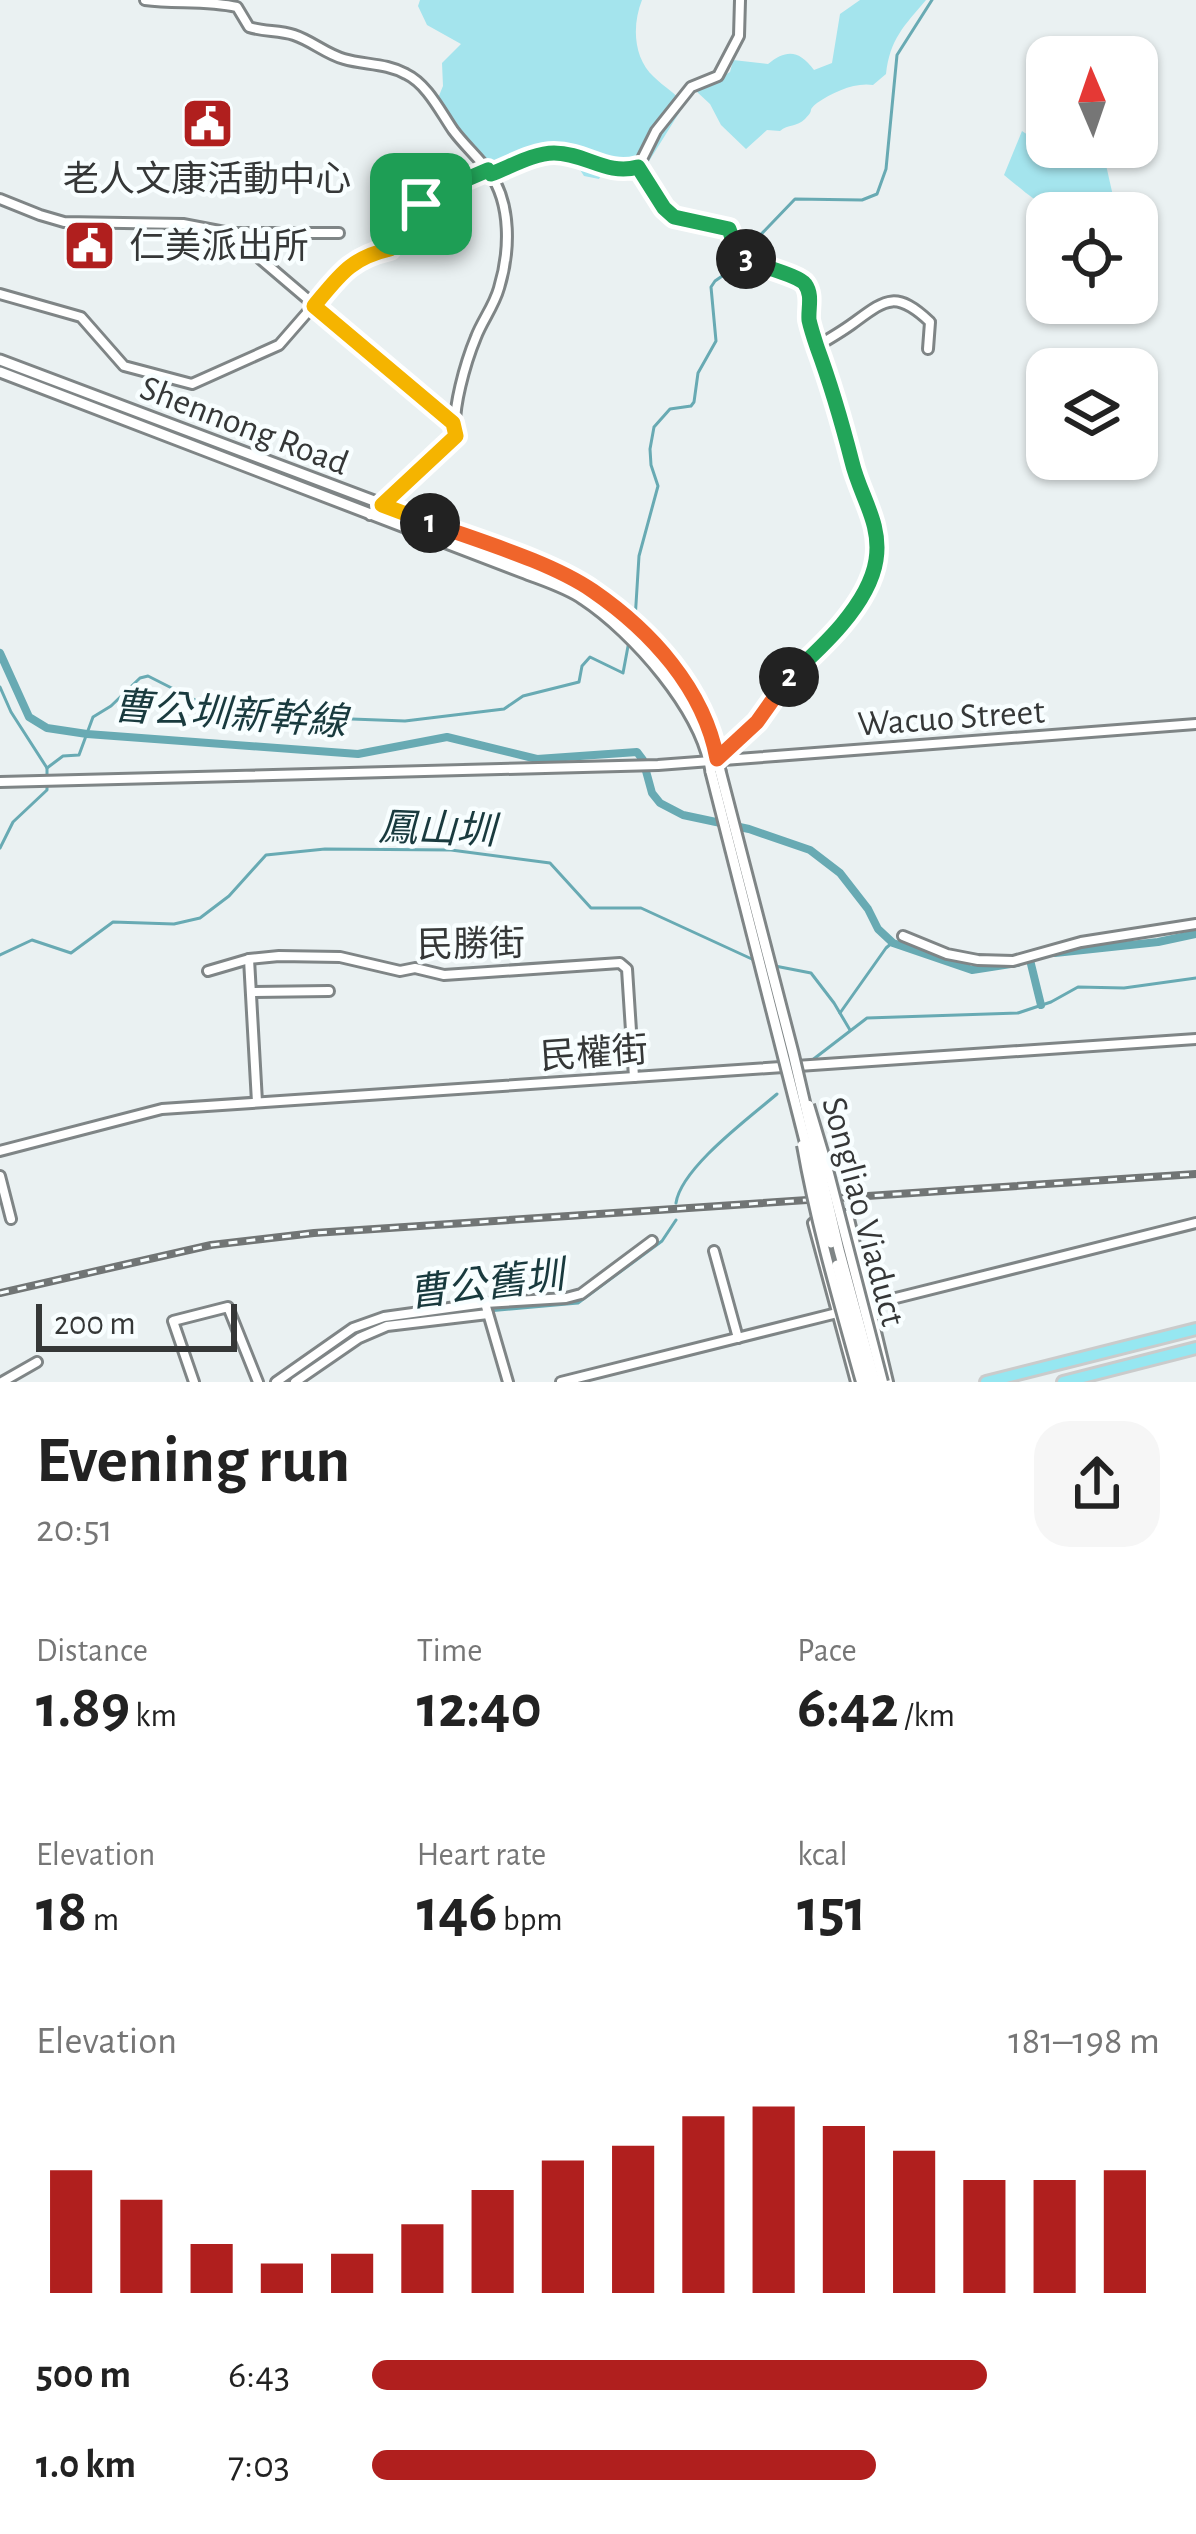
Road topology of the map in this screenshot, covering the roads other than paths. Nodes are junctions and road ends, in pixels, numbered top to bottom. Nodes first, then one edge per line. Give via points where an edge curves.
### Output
1 (145, 0) edge
2 (740, 0) edge
3 (638, 167) junction
4 (489, 172) junction
5 (0, 199) edge
6 (230, 233) junction
7 (339, 233) dead end
8 (0, 294) edge
9 (314, 306) junction
10 (817, 346) junction
11 (928, 349) dead end
12 (0, 360) edge
13 (0, 372) edge
14 (453, 423) junction
15 (382, 505) junction
16 (370, 515) junction
17 (1196, 724) edge
18 (714, 765) junction
19 (0, 782) edge
20 (1196, 924) edge
21 (903, 936) dead end
22 (250, 959) junction
23 (208, 970) dead end
24 (329, 991) dead end
25 (251, 992) junction
26 (1196, 1039) edge
27 (634, 1077) junction
28 (257, 1102) junction
29 (0, 1150) edge
30 (0, 1176) edge
31 (11, 1219) dead end
32 (1196, 1223) edge
33 (652, 1240) dead end
34 (714, 1252) dead end
35 (870, 1305) junction
36 (486, 1309) junction
37 (837, 1313) junction
38 (1196, 1329) edge
39 (738, 1338) junction
40 (1196, 1348) edge
41 (37, 1362) dead end
42 (1065, 1362) junction
43 (309, 1379) edge
44 (1066, 1381) edge
45 (2, 1382) edge
46 (194, 1382) edge
47 (258, 1382) edge
48 (276, 1382) edge
49 (296, 1382) edge
50 (508, 1382) edge
51 (561, 1382) edge
52 (872, 1382) edge
53 (986, 1382) edge

1 - 4 street via 238,7 256,30 405,73
2 - 3 street via 739,36 718,76 691,87
3 - 4 street via 613,170 550,153
3 - 10 street via 674,217 729,229 742,256 802,280
4 - 9 street via 432,194 390,249 347,267
4 - 14 street via 508,231 505,260
5 - 6 street via 64,222
6 - 7 street
6 - 9 street
8 - 9 street via 81,316 124,366 192,384 279,345
9 - 14 street
10 - 11 street via 882,301 897,301 930,322
10 - 18 street via 872,511 876,561 845,622
12 - 15 street, Shennong Road
13 - 16 street, Shennong Road
14 - 15 street via 456,436
15 - 16 street
15 - 18 street, Shennong Road via 591,590 649,637 682,678 711,729
16 - 18 street, Shennong Road via 582,597 664,677
17 - 18 street, Wacuo Street
18 - 19 street, Wacuo Street
18 - 52 street, Songliao Viaduct, bridge
20 - 21 street via 1013,961 946,954
22 - 23 street, 民勝街
22 - 25 street
22 - 27 street, 民勝街 via 340,957 445,976 620,962 628,969
24 - 25 street
25 - 28 street
26 - 27 street, 民權街
27 - 28 street, 民權街
28 - 29 street, 民權街 via 162,1109
30 - 31 street
32 - 35 street
33 - 36 street via 581,1294
34 - 39 street
35 - 37 street
35 - 37 street via 848,1215 820,1217 813,1223
35 - 52 street
36 - 43 street via 387,1326 358,1338
36 - 48 street via 384,1317 353,1328
36 - 50 street
37 - 39 street
37 - 52 street
38 - 42 main road
39 - 51 street
40 - 44 main road
41 - 45 street
42 - 44 main road
42 - 53 main road
43 - 49 street
46 - 47 street via 173,1322 228,1307

